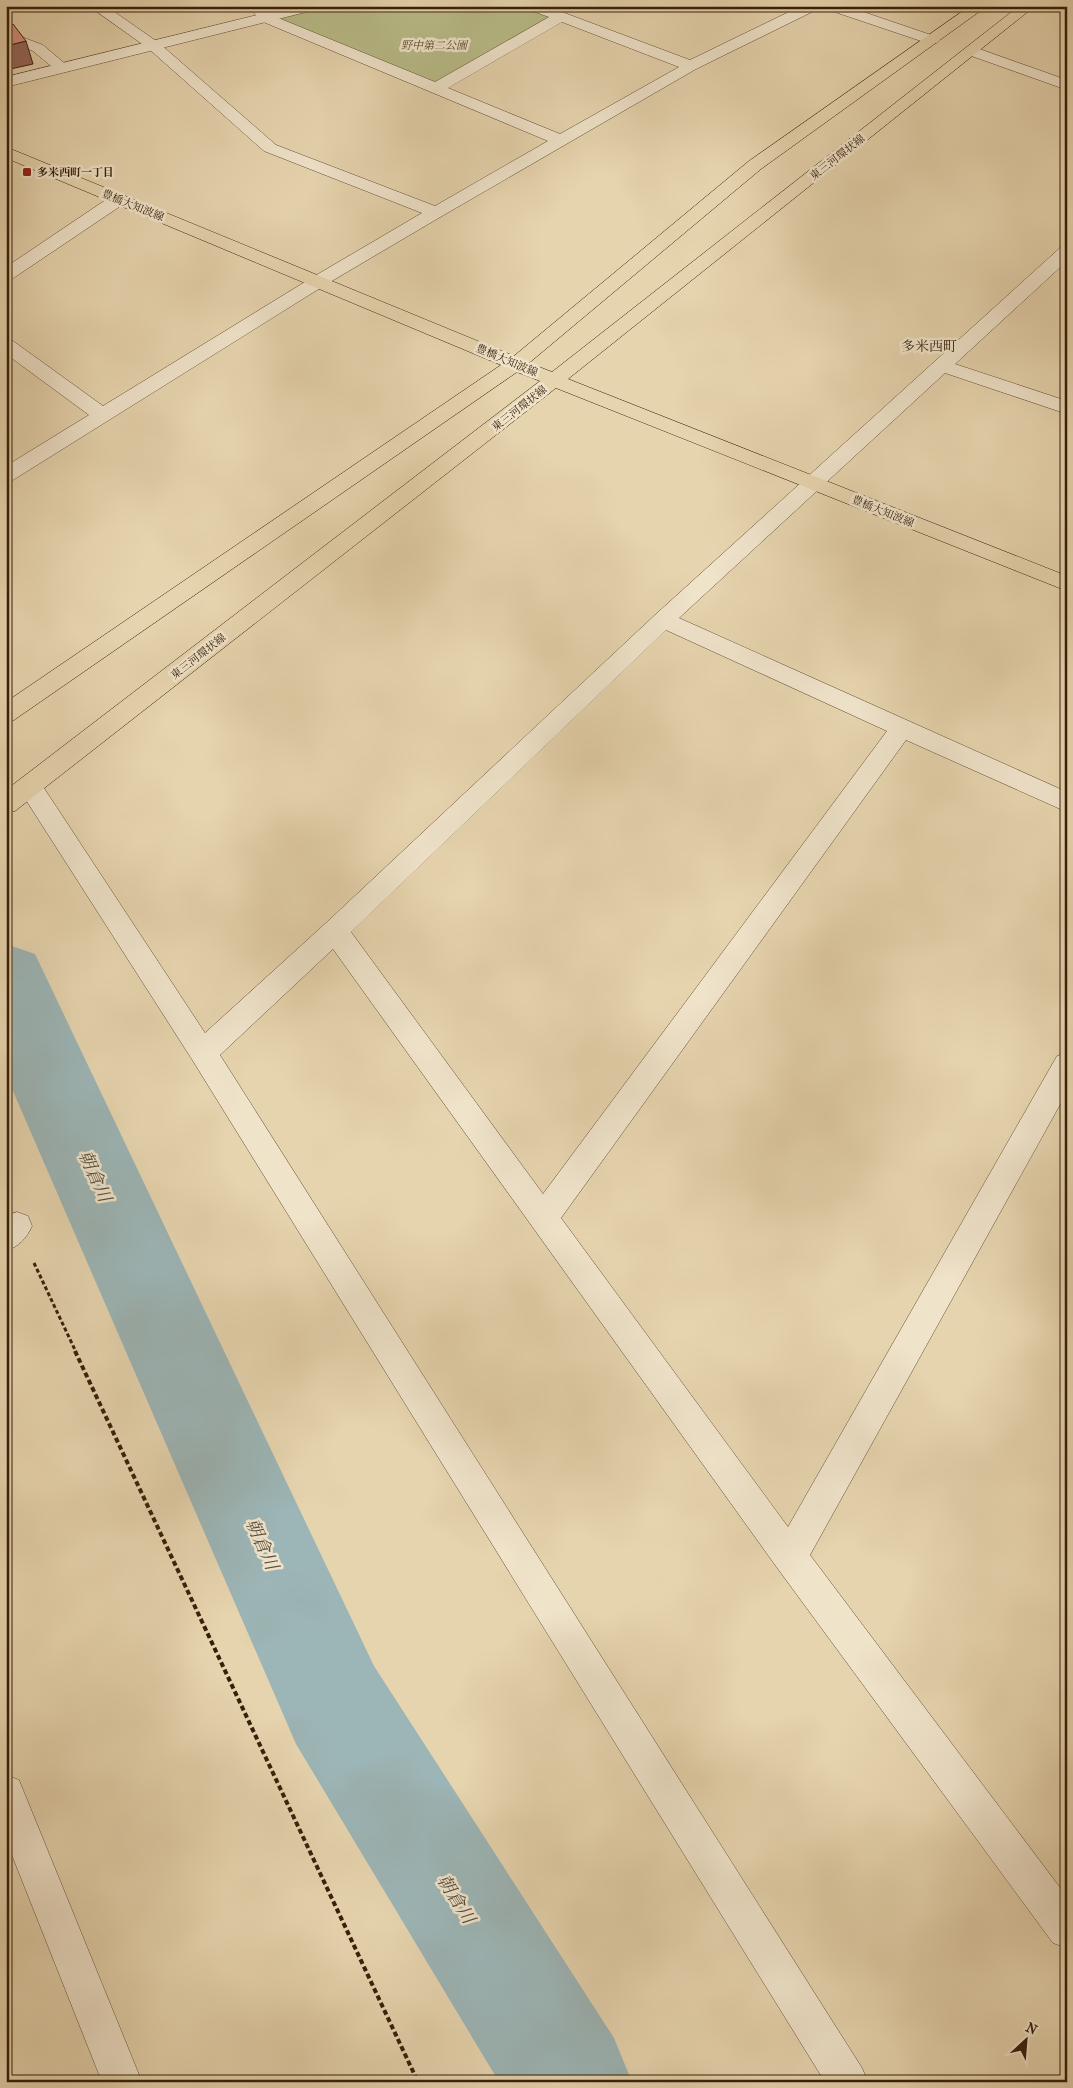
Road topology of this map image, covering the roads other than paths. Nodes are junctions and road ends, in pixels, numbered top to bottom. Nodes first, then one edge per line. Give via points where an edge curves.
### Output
1 (96, 6) edge
2 (255, 6) edge
3 (312, 6) edge
4 (532, 6) edge
5 (813, 6) edge
6 (831, 6) edge
7 (980, 6) edge
8 (1028, 6) edge
9 (560, 17) junction
10 (266, 18) junction
11 (6, 35) edge
12 (932, 40) junction
13 (154, 46) junction
14 (971, 51) junction
15 (690, 66) junction
16 (62, 68) junction
17 (6, 82) edge
18 (1067, 85) edge
19 (436, 88) junction
20 (560, 140) junction
21 (6, 152) edge
22 (119, 199) junction
23 (436, 212) junction
24 (1067, 251) edge
25 (6, 275) edge
26 (318, 281) junction
27 (6, 345) edge
28 (517, 363) junction
29 (942, 366) junction
30 (554, 380) junction
31 (1067, 408) edge
32 (103, 415) junction
33 (6, 475) edge
34 (814, 483) junction
35 (1067, 584) edge
36 (663, 620) junction
37 (6, 714) edge
38 (902, 728) junction
39 (19, 794) edge
40 (1067, 802) edge
41 (335, 931) junction
42 (203, 1053) junction
43 (1067, 1065) edge
44 (543, 1218) junction
45 (790, 1557) junction
46 (6, 1793) edge
47 (1067, 1929) edge
48 (122, 2082) edge
49 (848, 2082) edge

1 - 13 street
2 - 10 street
3 - 10 street
4 - 9 street
5 - 15 street
6 - 12 street
7 - 12 main road
8 - 14 main road, 東三河環状線
9 - 15 street
9 - 19 street
10 - 13 street
10 - 19 street
11 - 16 street via 38,48
12 - 28 main road via 755,164
13 - 16 street
13 - 23 street via 270,148
14 - 18 street
14 - 30 main road, 東三河環状線
15 - 20 street
16 - 17 street
19 - 20 street
20 - 23 street
21 - 22 main road, 豊橋大知波線
22 - 25 street
22 - 26 main road, 豊橋大知波線
23 - 26 street
24 - 29 street
26 - 28 main road, 豊橋大知波線
26 - 32 street
27 - 32 street
28 - 30 main road, 豊橋大知波線
28 - 37 main road
29 - 31 street
29 - 34 street
30 - 34 main road, 豊橋大知波線
30 - 39 main road, 東三河環状線
32 - 33 street
34 - 35 main road, 豊橋大知波線
34 - 36 street
36 - 38 street
36 - 41 street
38 - 40 street
38 - 44 street
39 - 42 street
41 - 42 street
41 - 44 street
42 - 49 street
43 - 45 street
44 - 45 street
45 - 47 street
46 - 48 street

